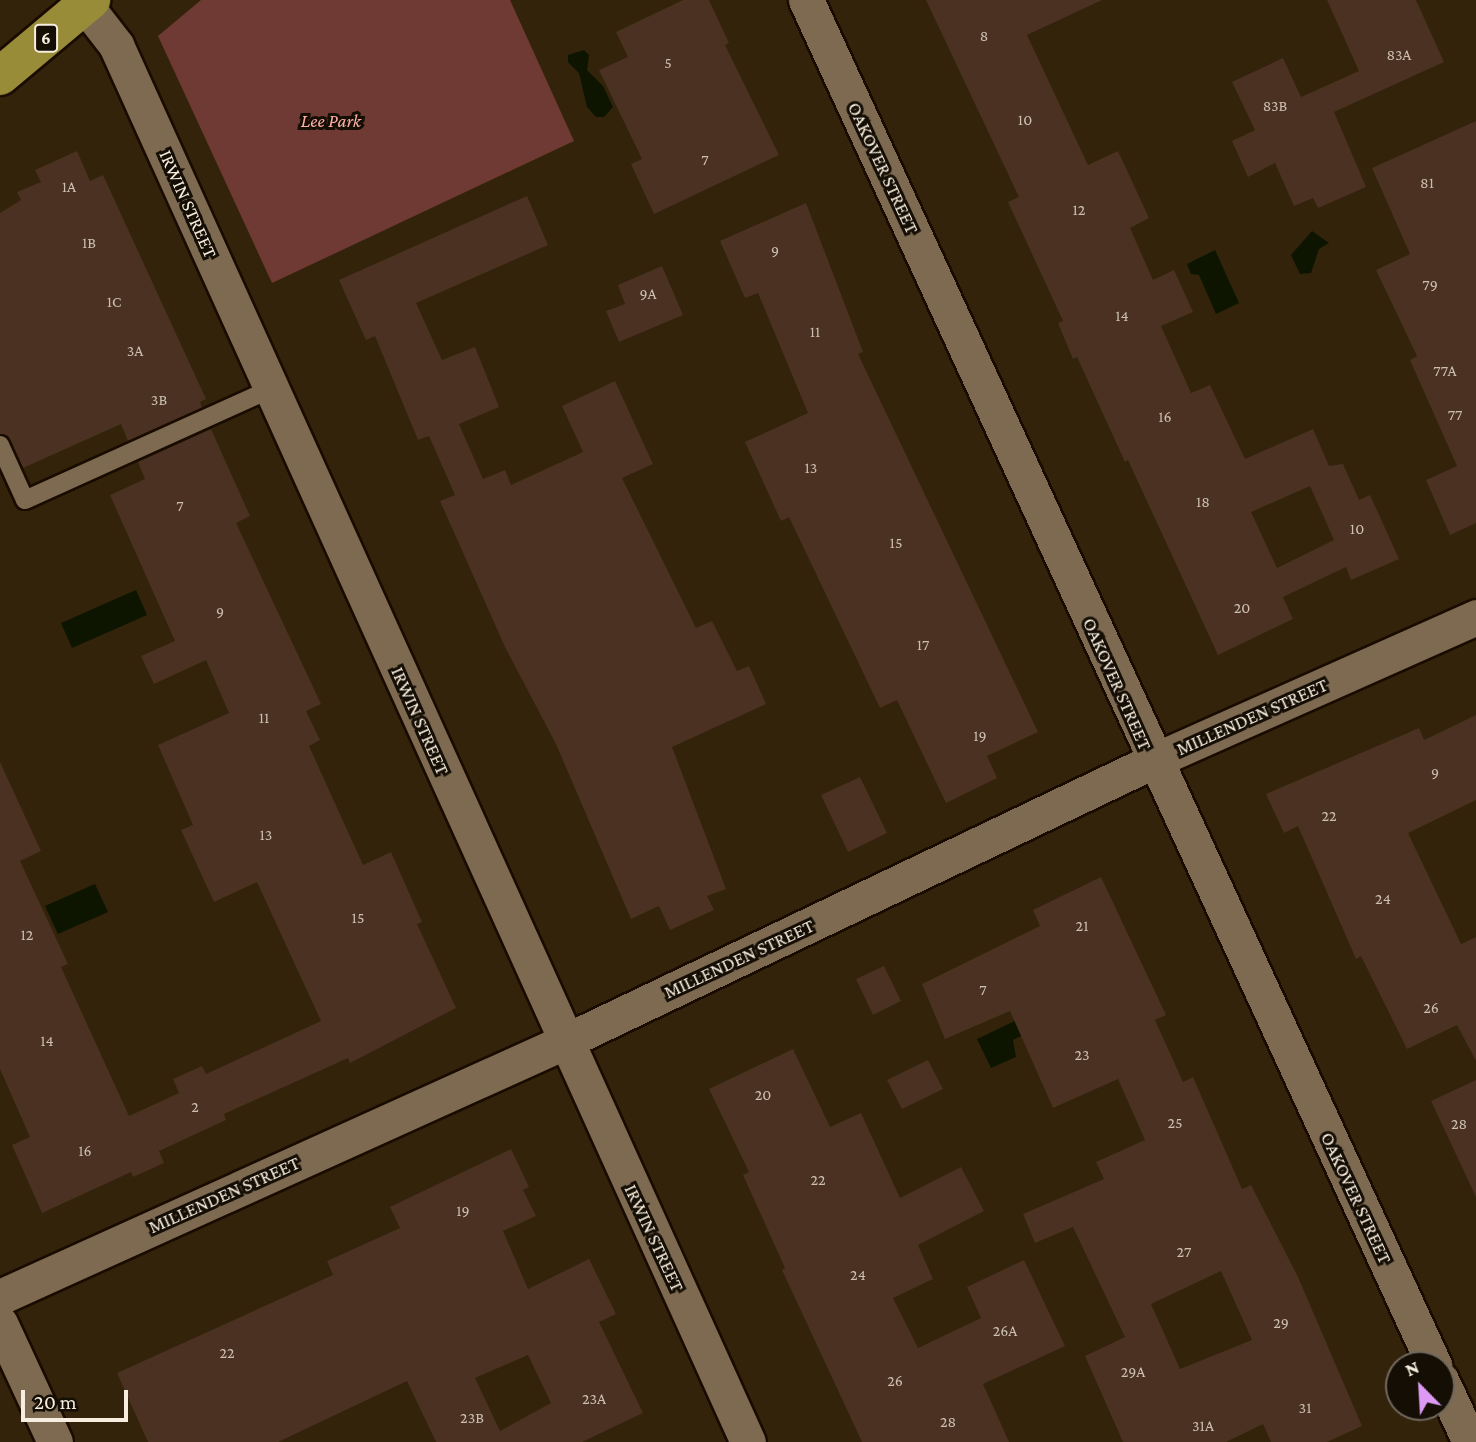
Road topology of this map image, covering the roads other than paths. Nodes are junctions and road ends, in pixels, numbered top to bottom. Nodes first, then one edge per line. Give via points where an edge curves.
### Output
1 (806, 0) edge
2 (88, 2) edge
3 (0, 76) edge
4 (271, 388) junction
5 (0, 445) edge
6 (1476, 617) edge
7 (1153, 761) junction
8 (564, 1042) junction
9 (0, 1297) edge
10 (0, 1323) edge
11 (1427, 1351) edge
12 (1455, 1410) edge
13 (55, 1442) edge
14 (748, 1442) edge
15 (1470, 1442) edge

1 - 7 street, OAKOVER STREET
2 - 3 highway, 6
2 - 4 street, IRWIN STREET via 116,46
4 - 5 lane via 25,500
4 - 8 street, IRWIN STREET
6 - 7 street, MILLENDEN STREET
7 - 8 street, MILLENDEN STREET
7 - 11 street, OAKOVER STREET
8 - 9 street, MILLENDEN STREET
8 - 14 street, IRWIN STREET
10 - 13 street
12 - 15 street

